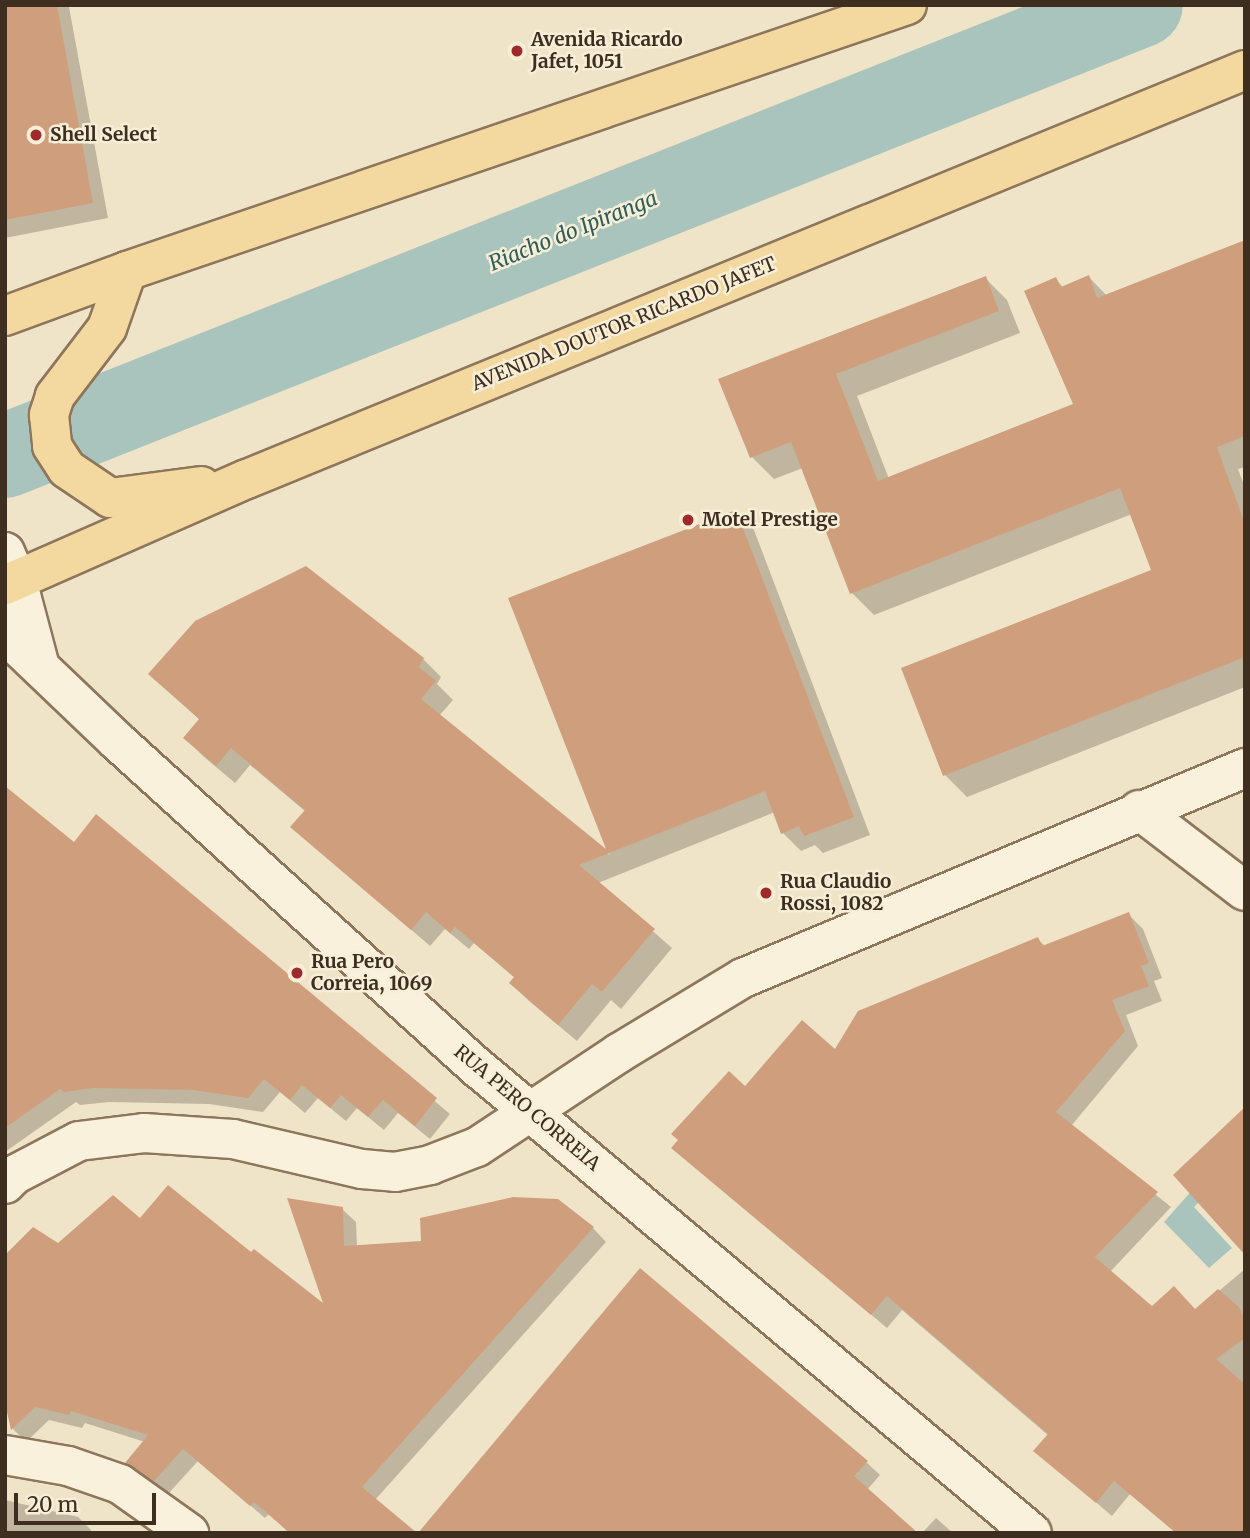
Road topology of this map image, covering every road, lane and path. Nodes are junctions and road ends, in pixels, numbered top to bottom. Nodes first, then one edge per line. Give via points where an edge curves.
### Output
1 (889, 9) edge
2 (1245, 70) edge
3 (127, 271) junction
4 (5, 316) edge
5 (247, 479) junction
6 (9, 569) edge
7 (5, 634) edge
8 (39, 663) junction
9 (1245, 768) edge
10 (1139, 810) junction
11 (1245, 891) edge
12 (529, 1111) junction
13 (5, 1184) edge
14 (5, 1455) edge
15 (189, 1533) edge
16 (1032, 1533) edge

1 - 3 main road
2 - 5 main road, AVENIDA DOUTOR RICARDO JAFET
3 - 4 main road
3 - 5 main road via 107,328 55,396 49,415 52,446 67,469 110,498
5 - 6 main road, AVENIDA DOUTOR RICARDO JAFET
6 - 8 street
7 - 8 street, RUA PERO CORREIA
8 - 12 street, RUA PERO CORREIA via 117,741
9 - 10 street
10 - 11 street
10 - 12 street via 743,978
12 - 13 street via 477,1147 430,1165 395,1172 362,1169 233,1139 144,1133 79,1141
12 - 16 street, RUA PERO CORREIA
14 - 15 street via 68,1466 120,1484

